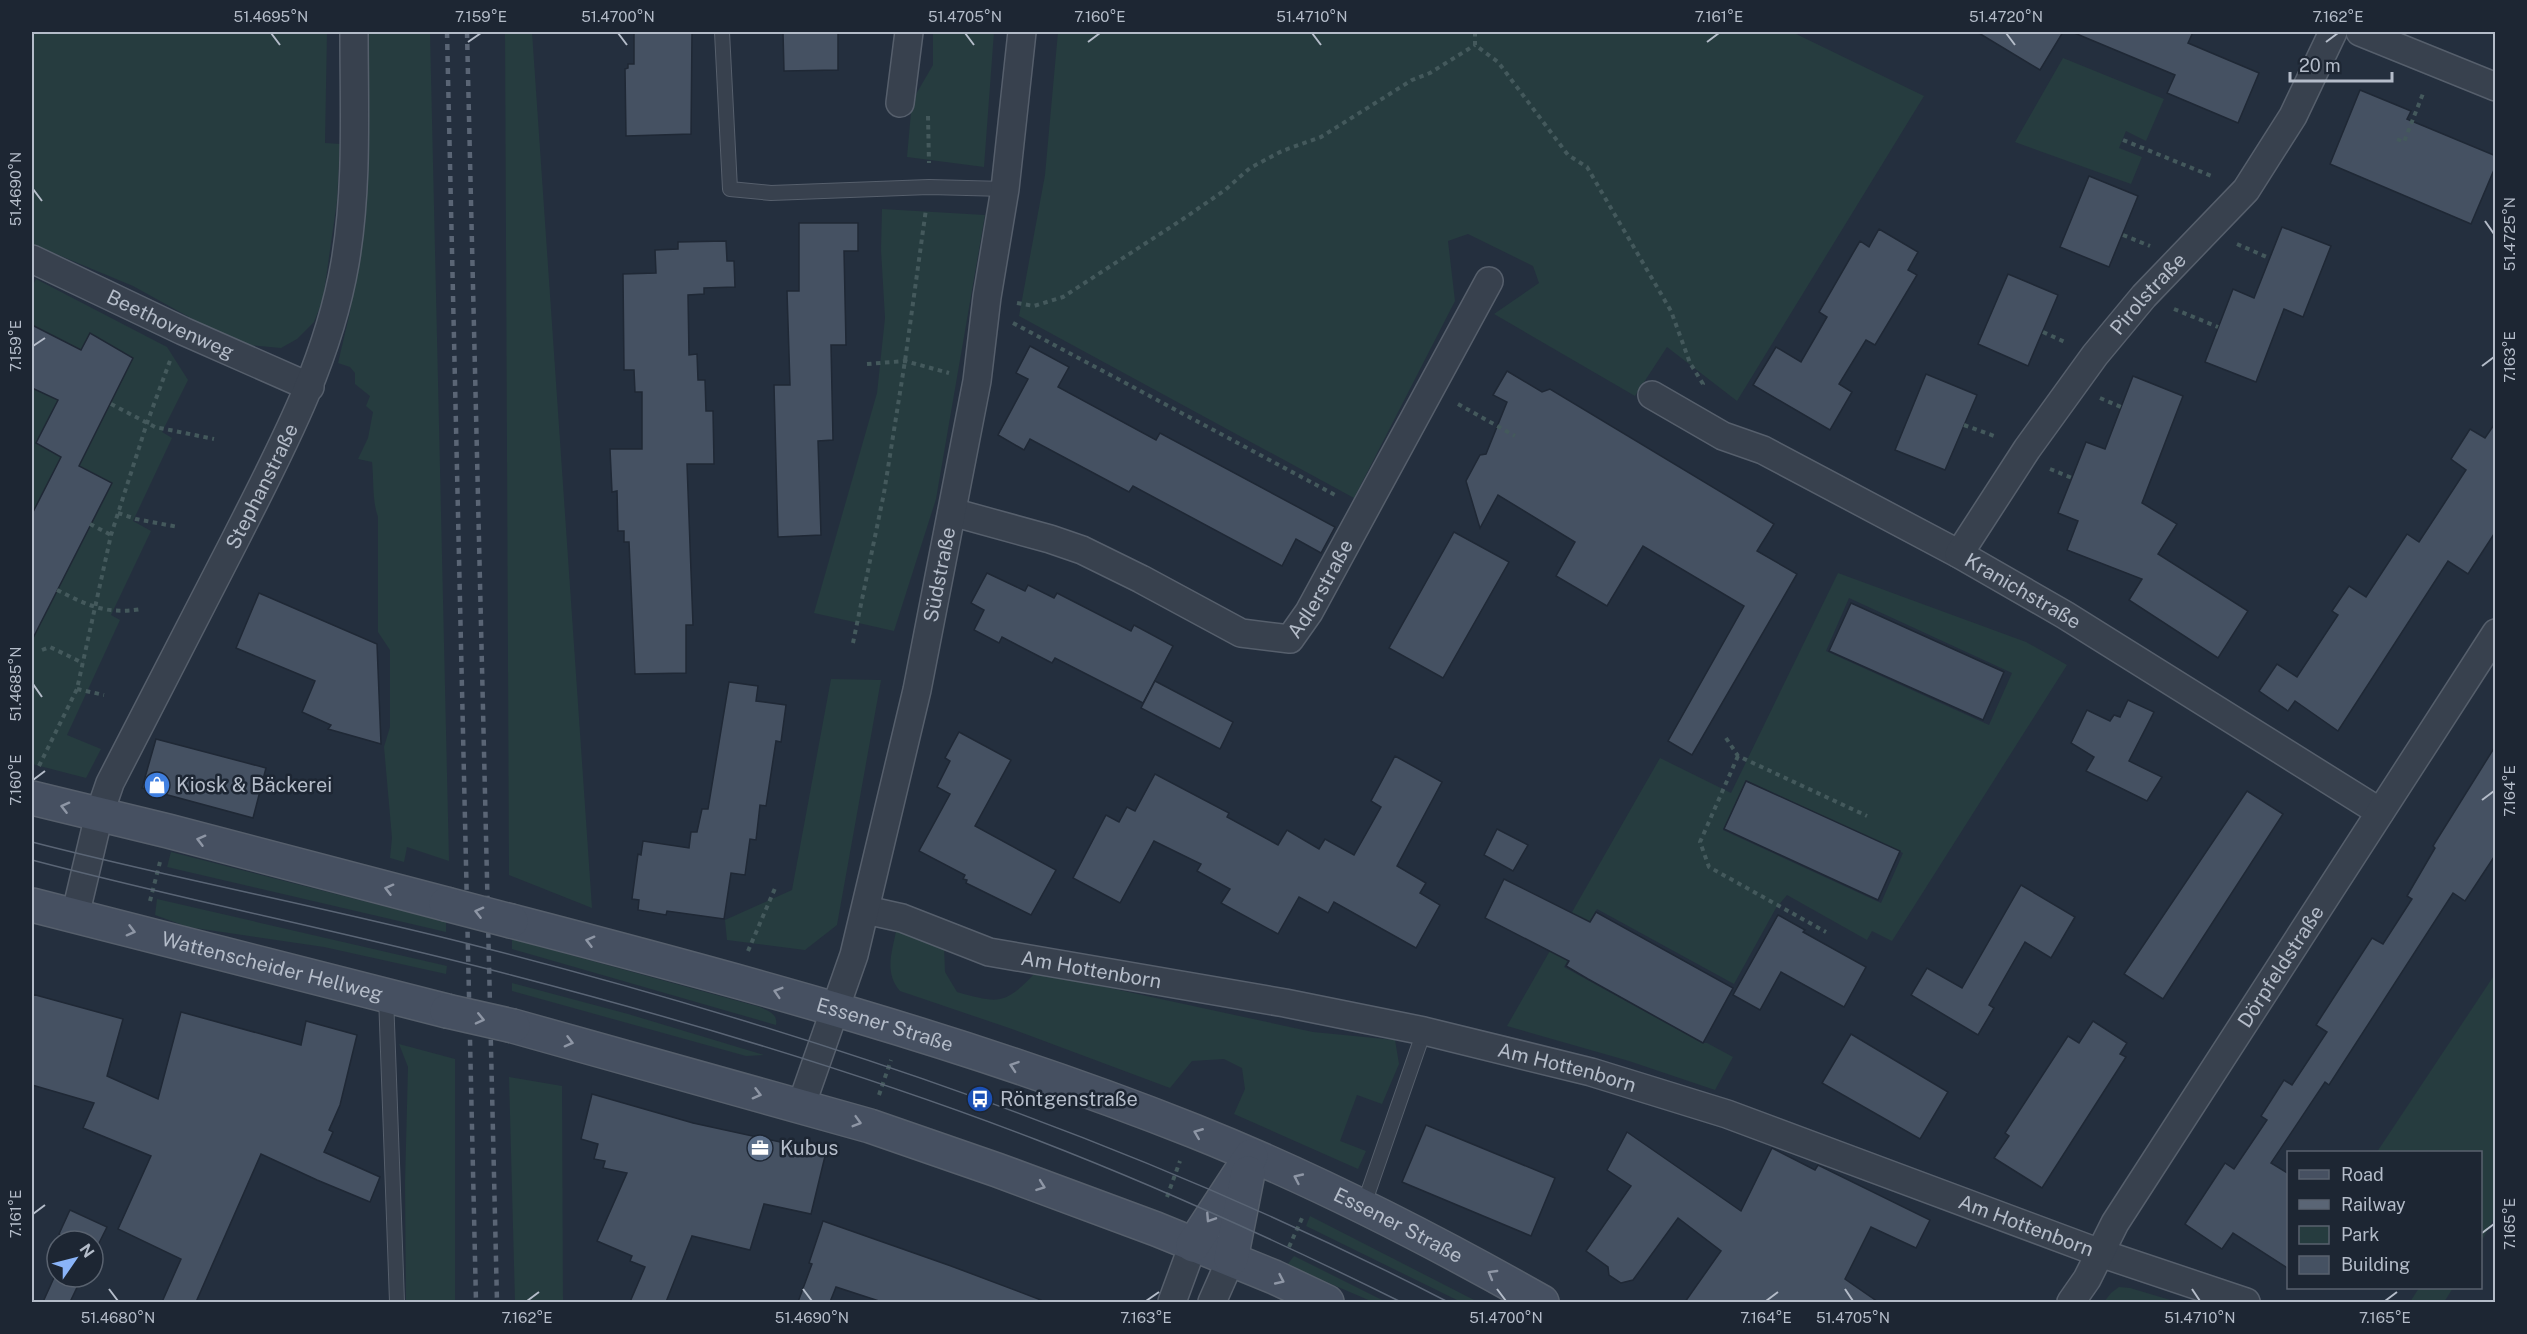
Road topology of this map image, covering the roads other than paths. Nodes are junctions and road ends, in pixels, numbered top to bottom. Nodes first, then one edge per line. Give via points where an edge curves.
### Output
1 (354, 32) edge
2 (722, 32) edge
3 (909, 32) edge
4 (1022, 32) edge
5 (2333, 32) edge
6 (2360, 32) edge
7 (2496, 87) edge
8 (901, 94) road end
9 (1005, 189) junction
10 (32, 259) edge
11 (1488, 281) dead end
12 (310, 387) junction
13 (1652, 395) dead end
14 (952, 512) junction
15 (1959, 554) junction
16 (2496, 633) edge
17 (34, 784) edge
18 (2380, 812) junction
19 (99, 815) junction
20 (32, 905) edge
21 (866, 910) junction
22 (75, 916) junction
23 (386, 993) junction
24 (834, 1009) junction
25 (1424, 1031) junction
26 (801, 1106) junction
27 (1251, 1156) junction
28 (1362, 1208) junction
29 (1193, 1245) junction
30 (2100, 1253) junction
31 (1231, 1259) junction
32 (397, 1302) edge
33 (1172, 1302) edge
34 (1212, 1302) edge
35 (1328, 1302) edge
36 (1542, 1302) edge
37 (2071, 1302) edge
38 (2246, 1302) edge

1 - 12 street, Stephanstraße via 352,207 345,263
2 - 9 lane via 730,189 771,193 929,187
3 - 8 street
4 - 9 street, Südstraße
5 - 15 street, Pirolstraße via 2293,116 2246,190 2144,296 2095,355 2027,449
6 - 7 street
9 - 14 street, Südstraße via 977,381
10 - 12 street, Beethovenweg
11 - 14 street, Adlerstraße via 1365,511 1290,639 1241,633 1082,550
12 - 19 street, Stephanstraße via 110,783
13 - 15 street, Kranichstraße via 1723,436 1763,450
14 - 21 street, Südstraße via 917,690
15 - 18 street, Kranichstraße via 2066,615
16 - 18 street, Dörpfeldstraße
19 -> 17 main road
18 - 30 street, Dörpfeldstraße via 2115,1223
19 - 22 street, Stephanstraße
24 -> 19 main road, Essener Straße, bridge via 740,981
20 - 22 main road, Wattenscheider Hellweg
21 - 24 street, Südstraße
21 - 25 street, Am Hottenborn via 902,918 988,952
22 -> 23 main road, Wattenscheider Hellweg
23 -> 26 main road, Wattenscheider Hellweg, bridge
23 - 32 lane
24 - 26 street, Südstraße
27 -> 24 main road, Essener Straße via 1195,1131 903,1028
25 - 28 lane
25 - 30 street, Am Hottenborn via 1591,1072 1727,1114
26 -> 29 main road via 997,1170
28 -> 27 main road, Essener Straße
27 -> 29 main road
27 - 31 main road
36 -> 28 main road, Essener Straße
29 - 31 main road
29 - 33 street
30 - 37 street, Dörpfeldstraße
30 - 38 street, Am Hottenborn
31 - 34 street
31 -> 35 main road

